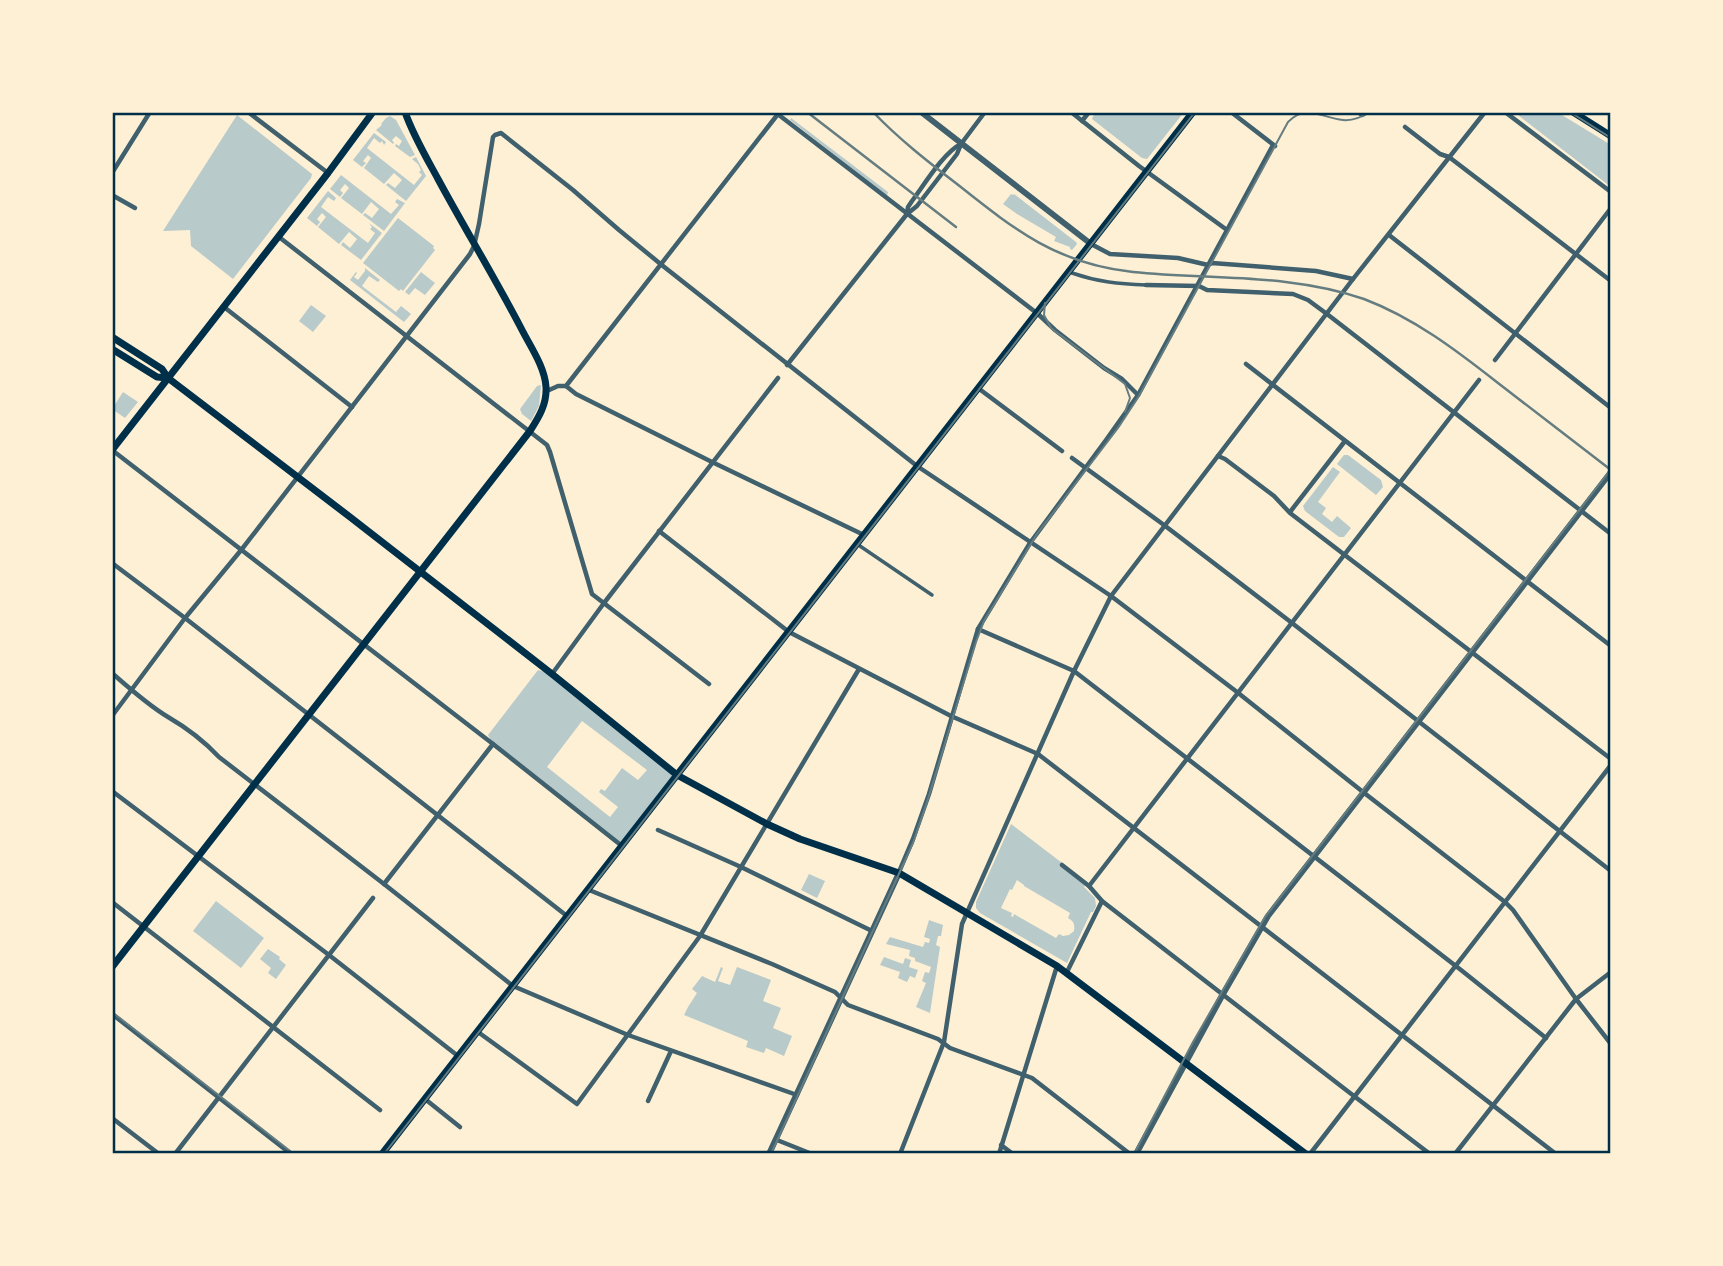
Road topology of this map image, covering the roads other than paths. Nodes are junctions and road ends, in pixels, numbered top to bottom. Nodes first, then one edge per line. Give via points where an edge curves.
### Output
1 (150, 112) edge
2 (248, 112) edge
3 (379, 112) edge
4 (399, 112) edge
5 (405, 112) edge
6 (921, 112) edge
7 (985, 112) edge
8 (1070, 112) edge
9 (1089, 112) edge
10 (1193, 112) edge
11 (1231, 112) edge
12 (1485, 112) edge
13 (1505, 112) edge
14 (1573, 112) edge
15 (777, 113) edge
16 (371, 115) edge
17 (1082, 121) junction
18 (408, 122) junction
19 (1405, 127) dead end
20 (1611, 136) edge
21 (961, 144) junction
22 (1449, 157) junction
23 (1147, 171) junction
24 (112, 173) edge
25 (328, 173) junction
26 (1611, 192) edge
27 (112, 195) edge
28 (135, 208) dead end
29 (1611, 208) edge
30 (907, 214) junction
31 (1227, 230) junction
32 (1389, 235) junction
33 (278, 236) junction
34 (1091, 244) junction
35 (474, 246) junction
36 (1575, 255) junction
37 (660, 264) junction
38 (1208, 265) junction
39 (1072, 273) dead end
40 (1353, 279) junction
41 (1611, 281) edge
42 (1146, 285) joint
43 (1198, 286) junction
44 (224, 307) junction
45 (1037, 313) junction
46 (1327, 314) junction
47 (1514, 334) junction
48 (408, 335) junction
49 (112, 337) edge
50 (112, 349) edge
51 (1495, 360) dead end
52 (1247, 364) dead end
53 (787, 365) junction
54 (168, 378) junction
55 (778, 378) dead end
56 (1479, 380) dead end
57 (1273, 384) junction
58 (566, 386) junction
59 (978, 388) junction
60 (546, 391) junction
61 (1138, 395) junction
62 (352, 407) junction
63 (1611, 408) edge
64 (1454, 413) junction
65 (530, 431) junction
66 (1345, 441) junction
67 (112, 450) edge
68 (1062, 451) dead end
69 (1218, 456) junction
70 (1072, 458) dead end
71 (712, 462) junction
72 (917, 466) junction
73 (1085, 468) junction
74 (1610, 474) edge
75 (297, 478) junction
76 (1400, 483) junction
77 (1581, 511) junction
78 (1290, 513) junction
79 (1164, 525) junction
80 (659, 531) junction
81 (1611, 534) edge
82 (864, 535) junction
83 (1030, 543) junction
84 (857, 544) junction
85 (242, 549) junction
86 (1344, 555) junction
87 (112, 563) edge
88 (420, 572) junction
89 (1527, 581) junction
90 (932, 595) dead end
91 (1111, 596) junction
92 (604, 603) junction
93 (185, 618) junction
94 (1292, 623) junction
95 (978, 629) junction
96 (789, 632) junction
97 (364, 643) junction
98 (1611, 646) edge
99 (1472, 652) junction
100 (859, 669) junction
101 (1074, 671) junction
102 (112, 673) edge
103 (552, 674) junction
104 (709, 684) dead end
105 (132, 690) junction
106 (1237, 692) junction
107 (309, 714) junction
108 (112, 716) edge
109 (951, 716) junction
110 (1418, 722) junction
111 (493, 744) junction
112 (1038, 754) junction
113 (1187, 758) junction
114 (1611, 759) edge
115 (1611, 765) edge
116 (677, 775) junction
117 (254, 785) junction
118 (112, 791) edge
119 (1363, 792) junction
120 (438, 816) junction
121 (767, 824) junction
122 (1134, 827) junction
123 (658, 830) dead end
124 (1560, 831) junction
125 (622, 846) junction
126 (199, 856) junction
127 (1314, 856) junction
128 (1062, 865) dead end
129 (741, 867) junction
130 (1611, 871) edge
131 (899, 873) junction
132 (384, 884) junction
133 (1089, 886) junction
134 (588, 890) junction
135 (373, 898) dead end
136 (1102, 901) junction
137 (112, 902) edge
138 (1505, 902) junction
139 (966, 913) junction
140 (567, 916) junction
141 (1261, 925) junction
142 (144, 927) junction
143 (872, 931) junction
144 (700, 936) junction
145 (329, 955) junction
146 (1057, 966) junction
147 (1456, 966) junction
148 (112, 967) edge
149 (1067, 972) junction
150 (1611, 972) edge
151 (513, 986) junction
152 (1223, 994) junction
153 (841, 999) junction
154 (1576, 999) junction
155 (112, 1014) edge
156 (273, 1027) junction
157 (478, 1031) junction
158 (628, 1035) junction
159 (1403, 1035) junction
160 (1546, 1038) junction
161 (944, 1042) junction
162 (1611, 1044) edge
163 (671, 1051) junction
164 (458, 1056) junction
165 (1185, 1062) junction
166 (1022, 1075) junction
167 (797, 1095) junction
168 (1354, 1097) junction
169 (218, 1098) junction
170 (425, 1099) junction
171 (648, 1101) dead end
172 (1493, 1105) junction
173 (380, 1110) dead end
174 (112, 1118) edge
175 (460, 1126) dead end
176 (776, 1139) junction
177 (1001, 1145) junction
178 (159, 1154) edge
179 (175, 1154) edge
180 (291, 1154) edge
181 (382, 1154) edge
182 (769, 1154) edge
183 (812, 1154) edge
184 (900, 1154) edge
185 (999, 1154) edge
186 (1013, 1154) edge
187 (1130, 1154) edge
188 (1136, 1154) edge
189 (1308, 1154) edge
190 (1430, 1154) edge
191 (1455, 1154) edge
192 (1556, 1154) edge

1 - 24 street
2 - 25 street
3 - 16 main road
4 - 18 main road
5 - 18 main road
6 - 21 street
7 - 21 street
8 - 17 street
9 - 17 street
10 - 23 main road
11 - 31 street via 1274,146
12 - 22 street
13 - 26 street
14 - 20 main road
15 - 30 street
15 - 37 street
16 - 25 main road
17 - 23 street
18 - 35 main road
19 - 22 street
21 - 30 street
21 - 34 street
22 - 32 street
22 - 36 street
23 - 31 street
23 - 34 main road
25 - 33 main road
27 - 28 street
29 - 36 street
30 - 45 street
30 - 53 street
31 - 38 street
32 - 40 street
32 - 47 street
33 - 44 main road
33 - 48 street
34 - 38 street via 1111,254 1178,258
34 - 45 main road
35 - 37 street via 493,137 501,134
35 - 48 street
35 - 60 main road via 540,365
36 - 41 street
36 - 47 street
37 - 53 street
37 - 58 street
38 - 40 street via 1316,271
38 - 43 street
39 - 42 street via 1113,284
40 - 46 street
42 - 43 street
43 - 46 street via 1293,294
43 - 61 street
44 - 54 main road
44 - 62 street
45 - 59 main road
45 - 61 street
46 - 57 street
46 - 64 street
47 - 51 street
47 - 63 street
48 - 62 street
48 - 65 street
49 - 54 main road via 162,369
50 - 54 main road via 157,377
52 - 57 street
53 - 72 street
54 - 67 main road
54 - 75 main road
55 - 71 street
56 - 64 street
57 - 66 street
57 - 69 street
58 - 60 street
58 - 71 street
59 - 68 street
59 - 72 main road
60 - 65 main road via 540,417
61 - 73 street
62 - 75 street
64 - 76 street
64 - 77 street
65 - 88 main road
65 - 92 street via 547,445 592,594
66 - 76 street
66 - 78 street
67 - 85 street
69 - 78 street
69 - 79 street
70 - 73 street
71 - 80 street
71 - 82 street
72 - 82 main road
72 - 83 street
73 - 79 street
73 - 83 street
74 - 77 street
75 - 85 street
75 - 88 main road
76 - 86 street
76 - 89 street
77 - 81 street
77 - 89 street
78 - 86 street
79 - 91 street
79 - 94 street
80 - 92 street
80 - 96 street
82 - 84 main road
83 - 91 street
83 - 95 street
84 - 90 street
84 - 96 main road
85 - 93 street
85 - 97 street
86 - 94 street
86 - 99 street
87 - 93 street
88 - 97 main road
88 - 103 main road
89 - 98 street
89 - 99 street
91 - 101 street
91 - 106 street
92 - 103 street
92 - 104 street
93 - 105 street
93 - 107 street
94 - 106 street
94 - 110 street
95 - 101 street
95 - 109 street
96 - 100 street
96 - 116 main road
97 - 107 main road
97 - 111 street
99 - 110 street
99 - 114 street
100 - 109 street
100 - 121 street
101 - 112 street
101 - 113 street
102 - 105 street
103 - 116 main road
105 - 108 street
105 - 117 street
106 - 113 street
106 - 119 street
107 - 117 main road
107 - 120 street
109 - 112 street
109 - 131 street via 929,794
110 - 119 street
110 - 124 street
111 - 120 street
111 - 125 street
112 - 122 street
112 - 139 street
113 - 122 street
113 - 127 street
115 - 124 street
116 - 121 main road
116 - 125 main road
117 - 126 main road
117 - 132 street
118 - 126 street
119 - 127 street
119 - 138 street
120 - 132 street
120 - 140 street
121 - 129 street
121 - 131 main road
122 - 133 street
122 - 141 street
123 - 129 street
124 - 130 street
124 - 138 street
125 - 134 main road
126 - 142 main road
126 - 145 street
127 - 141 street
127 - 147 street
128 - 133 street
129 - 143 street
129 - 144 street
131 - 139 main road
131 - 143 street
132 - 151 street
133 - 136 street
134 - 140 main road
134 - 144 street
135 - 145 street
136 - 149 street
136 - 152 street
137 - 142 street
138 - 147 street
138 - 154 street
139 - 146 main road
139 - 161 street
140 - 151 main road
141 - 152 street
141 - 159 street
142 - 148 main road
142 - 156 street
143 - 153 street
144 - 153 street via 835,992
144 - 158 street
145 - 156 street
145 - 164 street
146 - 149 main road
146 - 166 street
147 - 159 street
147 - 160 street
149 - 165 main road
150 - 154 street
151 - 157 main road
151 - 158 street
152 - 165 street
152 - 168 street
153 - 161 street
153 - 167 street
154 - 160 street
154 - 162 street
155 - 169 street
156 - 169 street
156 - 173 street
157 - 158 street via 577,1104
157 - 164 main road
158 - 163 street
159 - 168 street
159 - 172 street
160 - 172 street
161 - 166 street
161 - 184 street
163 - 167 street
163 - 171 street
164 - 170 main road
165 - 188 street
165 - 189 main road
166 - 177 street
166 - 187 street
167 - 176 street
168 - 189 street
168 - 190 street
169 - 179 street
169 - 180 street
170 - 175 street
170 - 181 main road
172 - 191 street
172 - 192 street
174 - 178 street
176 - 182 street
176 - 183 street
177 - 185 street
177 - 186 street

